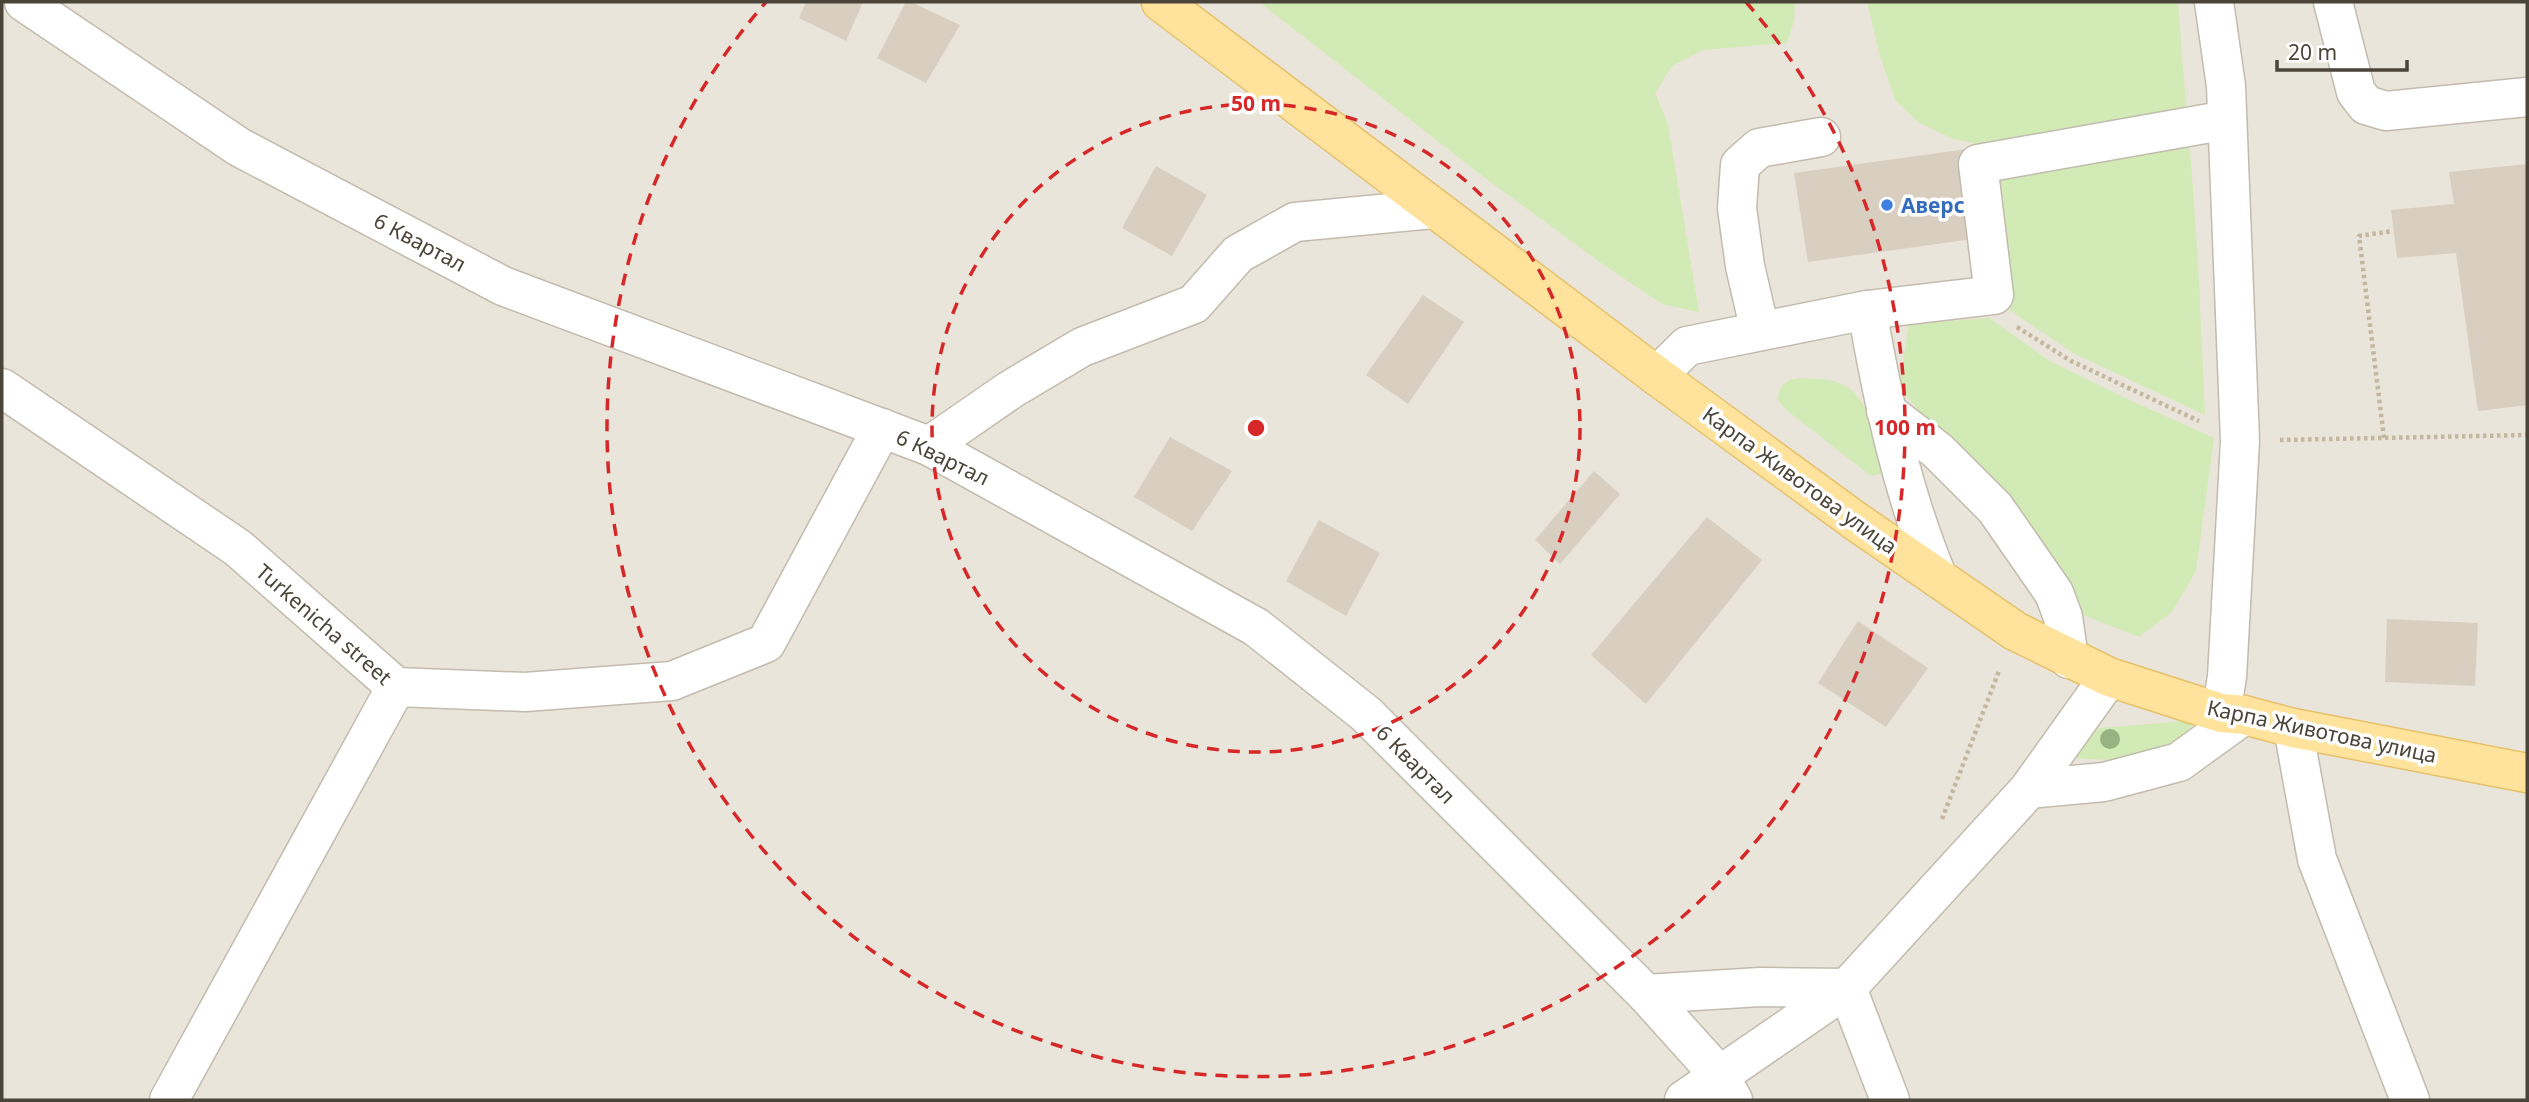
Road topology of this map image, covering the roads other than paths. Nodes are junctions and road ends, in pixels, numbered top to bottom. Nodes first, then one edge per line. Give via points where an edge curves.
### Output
1 (24, 2) edge
2 (2214, 2) edge
3 (2333, 2) edge
4 (1172, 5) edge
5 (2527, 97) edge
6 (2227, 120) junction
7 (1821, 137) dead end
8 (1433, 209) junction
9 (1867, 310) junction
10 (1760, 331) junction
11 (1657, 376) junction
12 (2, 388) edge
13 (1886, 411) junction
14 (882, 428) junction
15 (929, 446) junction
16 (1938, 578) junction
17 (2069, 659) junction
18 (2109, 677) junction
19 (396, 687) junction
20 (2232, 714) junction
21 (2293, 728) junction
22 (2527, 773) edge
23 (2029, 789) junction
24 (1847, 988) junction
25 (1646, 994) junction
26 (1726, 1088) edge
27 (169, 1100) edge
28 (1684, 1100) edge
29 (1890, 1100) edge
30 (2410, 1100) edge

1 - 14 street, 6 Квартал via 239,146 503,286
2 - 6 street
3 - 5 street via 2357,92 2366,106 2386,111
4 - 8 main road, Карпа Животова улица
6 - 9 street via 1978,164 1994,295
6 - 20 street via 2240,441 2227,677
7 - 10 street via 1759,148 1740,165 1737,208
8 - 11 main road, Карпа Животова улица
8 - 15 street via 1295,222 1238,254 1194,304 1082,347
9 - 10 street
9 - 13 street
10 - 11 street via 1687,345
11 - 16 main road, Карпа Животова улица
12 - 19 street, Turkenicha street via 238,548
13 - 16 street via 1917,529
13 - 17 street via 1938,451 1995,508 2054,593
14 - 15 street, 6 Квартал
14 - 19 street via 766,643 672,681 525,692
15 - 25 street, 6 Квартал via 1256,626 1366,714
16 - 17 main road, Карпа Животова улица via 2015,631
17 - 18 main road, Карпа Животова улица
18 - 20 main road, Карпа Животова улица
18 - 23 street
19 - 27 street, Turkenicha street
20 - 21 main road, Карпа Животова улица
20 - 23 street via 2179,762 2104,782
21 - 22 main road, Карпа Животова улица
21 - 30 street via 2317,859
23 - 24 street
24 - 25 street via 1759,987
24 - 26 street
24 - 29 street
25 - 26 street, 6 Квартал
26 - 28 street

